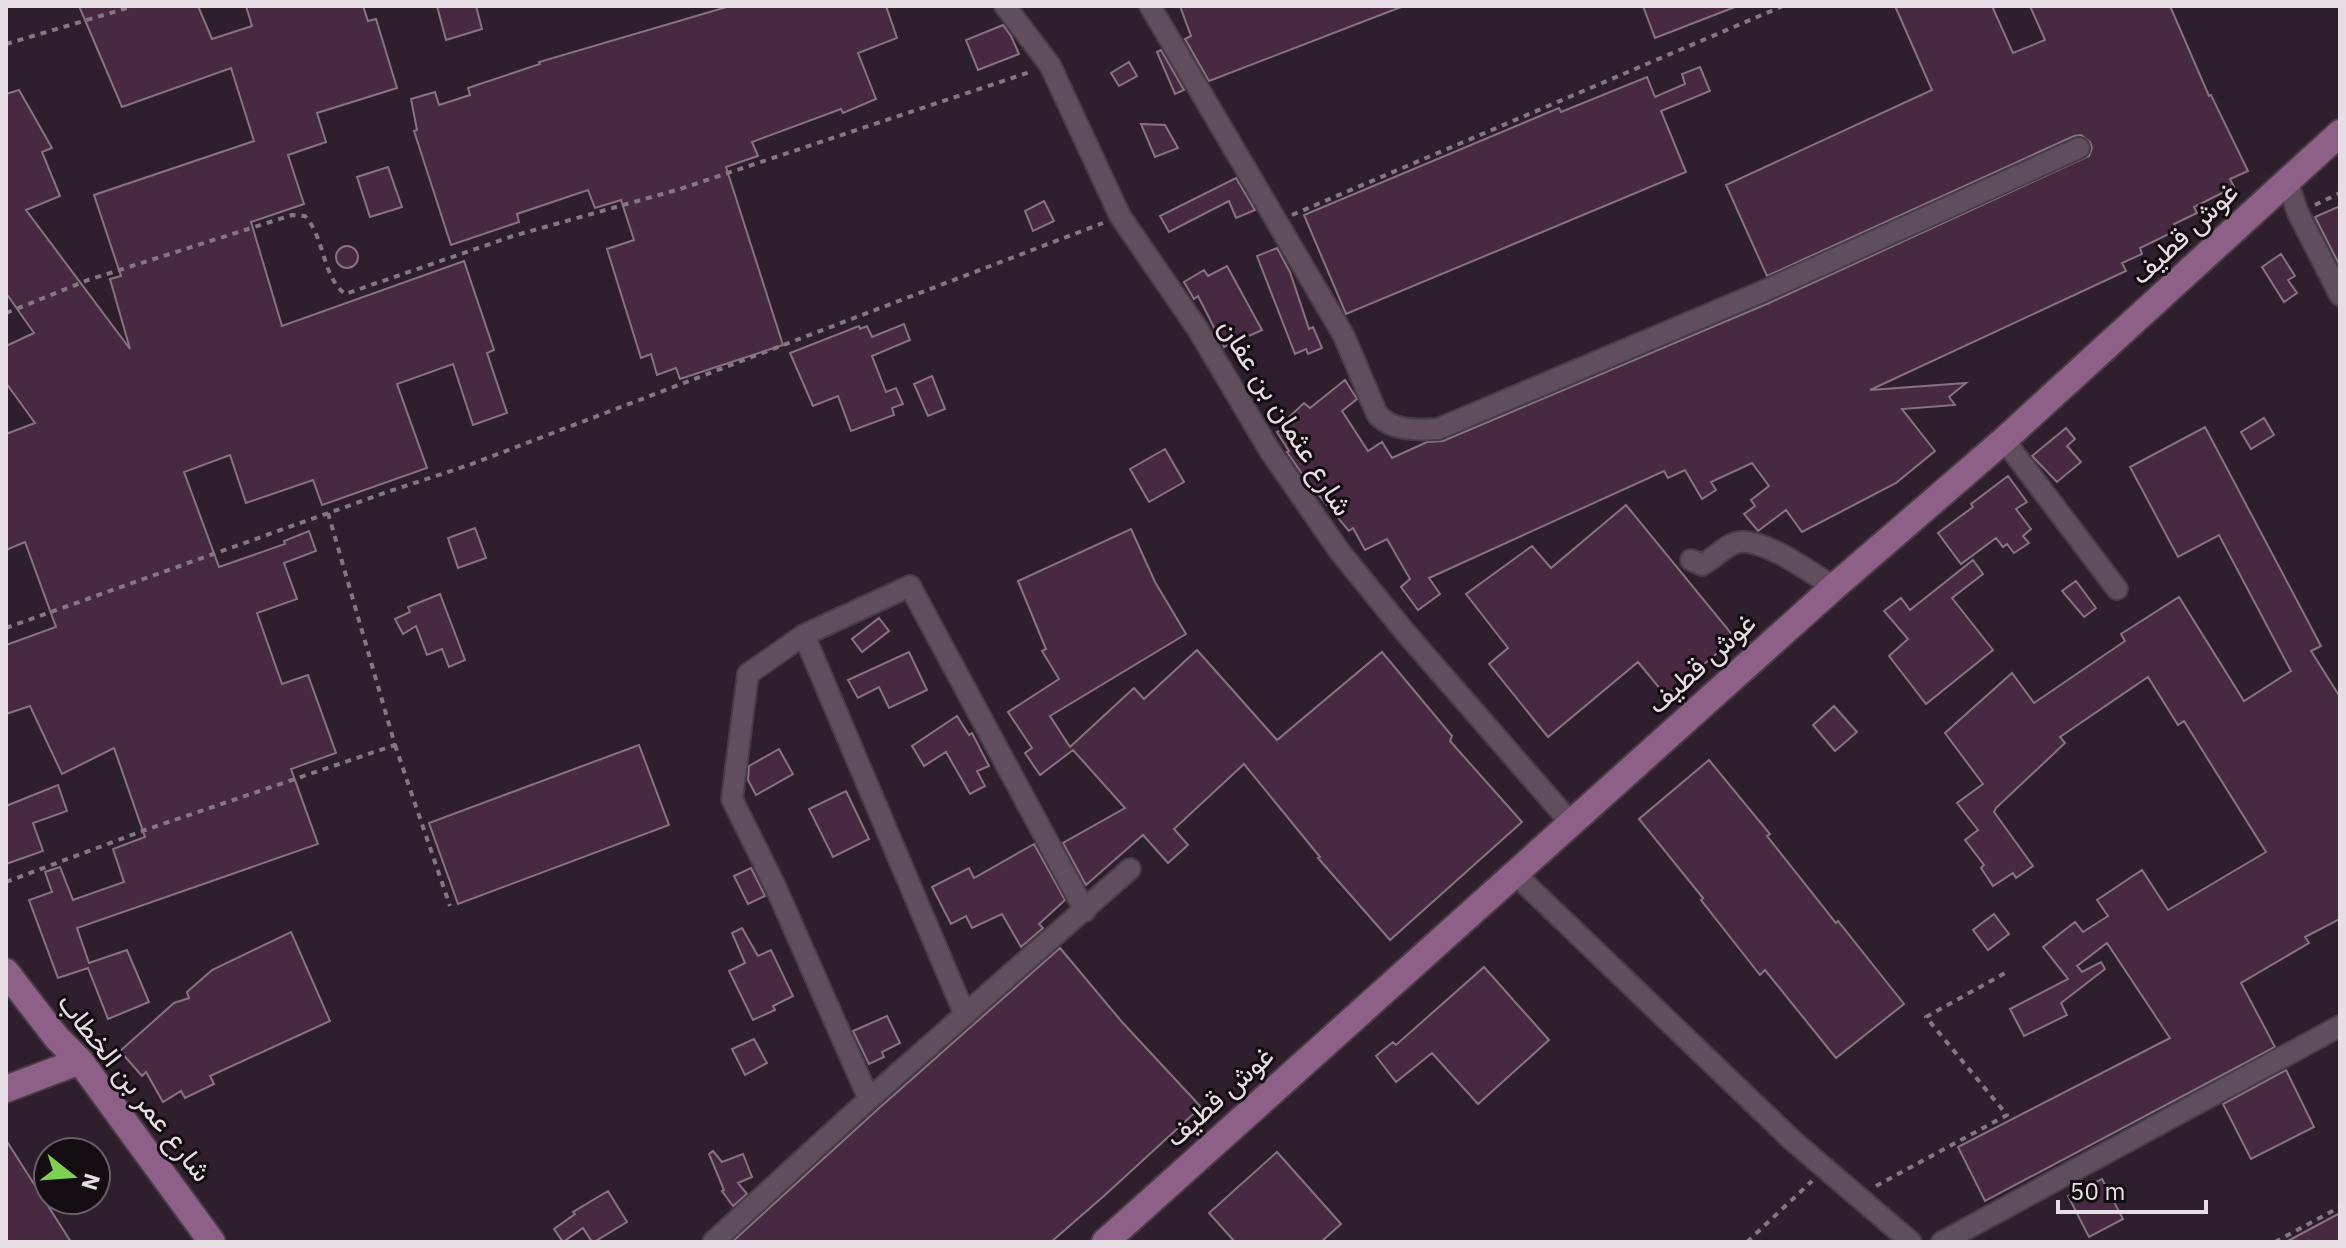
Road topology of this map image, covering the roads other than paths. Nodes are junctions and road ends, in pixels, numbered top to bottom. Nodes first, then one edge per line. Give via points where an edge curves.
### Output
1 (1005, 6) edge
2 (1150, 6) edge
3 (2340, 133) edge
4 (2079, 148) dead end
5 (2287, 181) junction
6 (2340, 295) edge
7 (2004, 440) junction
8 (1691, 560) dead end
9 (1834, 587) junction
10 (2117, 589) dead end
11 (804, 635) junction
12 (1571, 823) junction
13 (1130, 869) dead end
14 (1514, 873) junction
15 (1085, 911) junction
16 (6, 972) edge
17 (965, 1015) junction
18 (2340, 1026) edge
19 (80, 1061) junction
20 (6, 1089) edge
21 (869, 1099) junction
22 (212, 1242) edge
23 (713, 1242) edge
24 (1105, 1242) edge
25 (1911, 1242) edge
26 (1942, 1242) edge

1 - 12 street, شارع عثمان بن عفان via 1050,65 1120,216 1197,328 1270,451 1340,552
2 - 4 street via 1344,336 1377,414 1382,421 1409,430 1438,429 1764,291
3 - 5 main road, غوش قطيف
5 - 6 street
5 - 7 main road, غوش قطيف
7 - 9 main road, غوش قطيف
7 - 10 street
8 - 9 street via 1702,565 1736,542 1749,542 1788,557
9 - 12 main road, غوش قطيف
11 - 15 street via 910,586
11 - 17 street
11 - 21 street via 748,674 732,799
12 - 14 main road, غوش قطيف
13 - 15 street
14 - 24 main road, غوش قطيف
14 - 25 street via 1792,1140
15 - 17 street
16 - 19 main road, شارع عمر بن الخطاب
17 - 21 street
18 - 26 street
19 - 20 main road
19 - 22 main road, شارع عمر بن الخطاب
21 - 23 street

